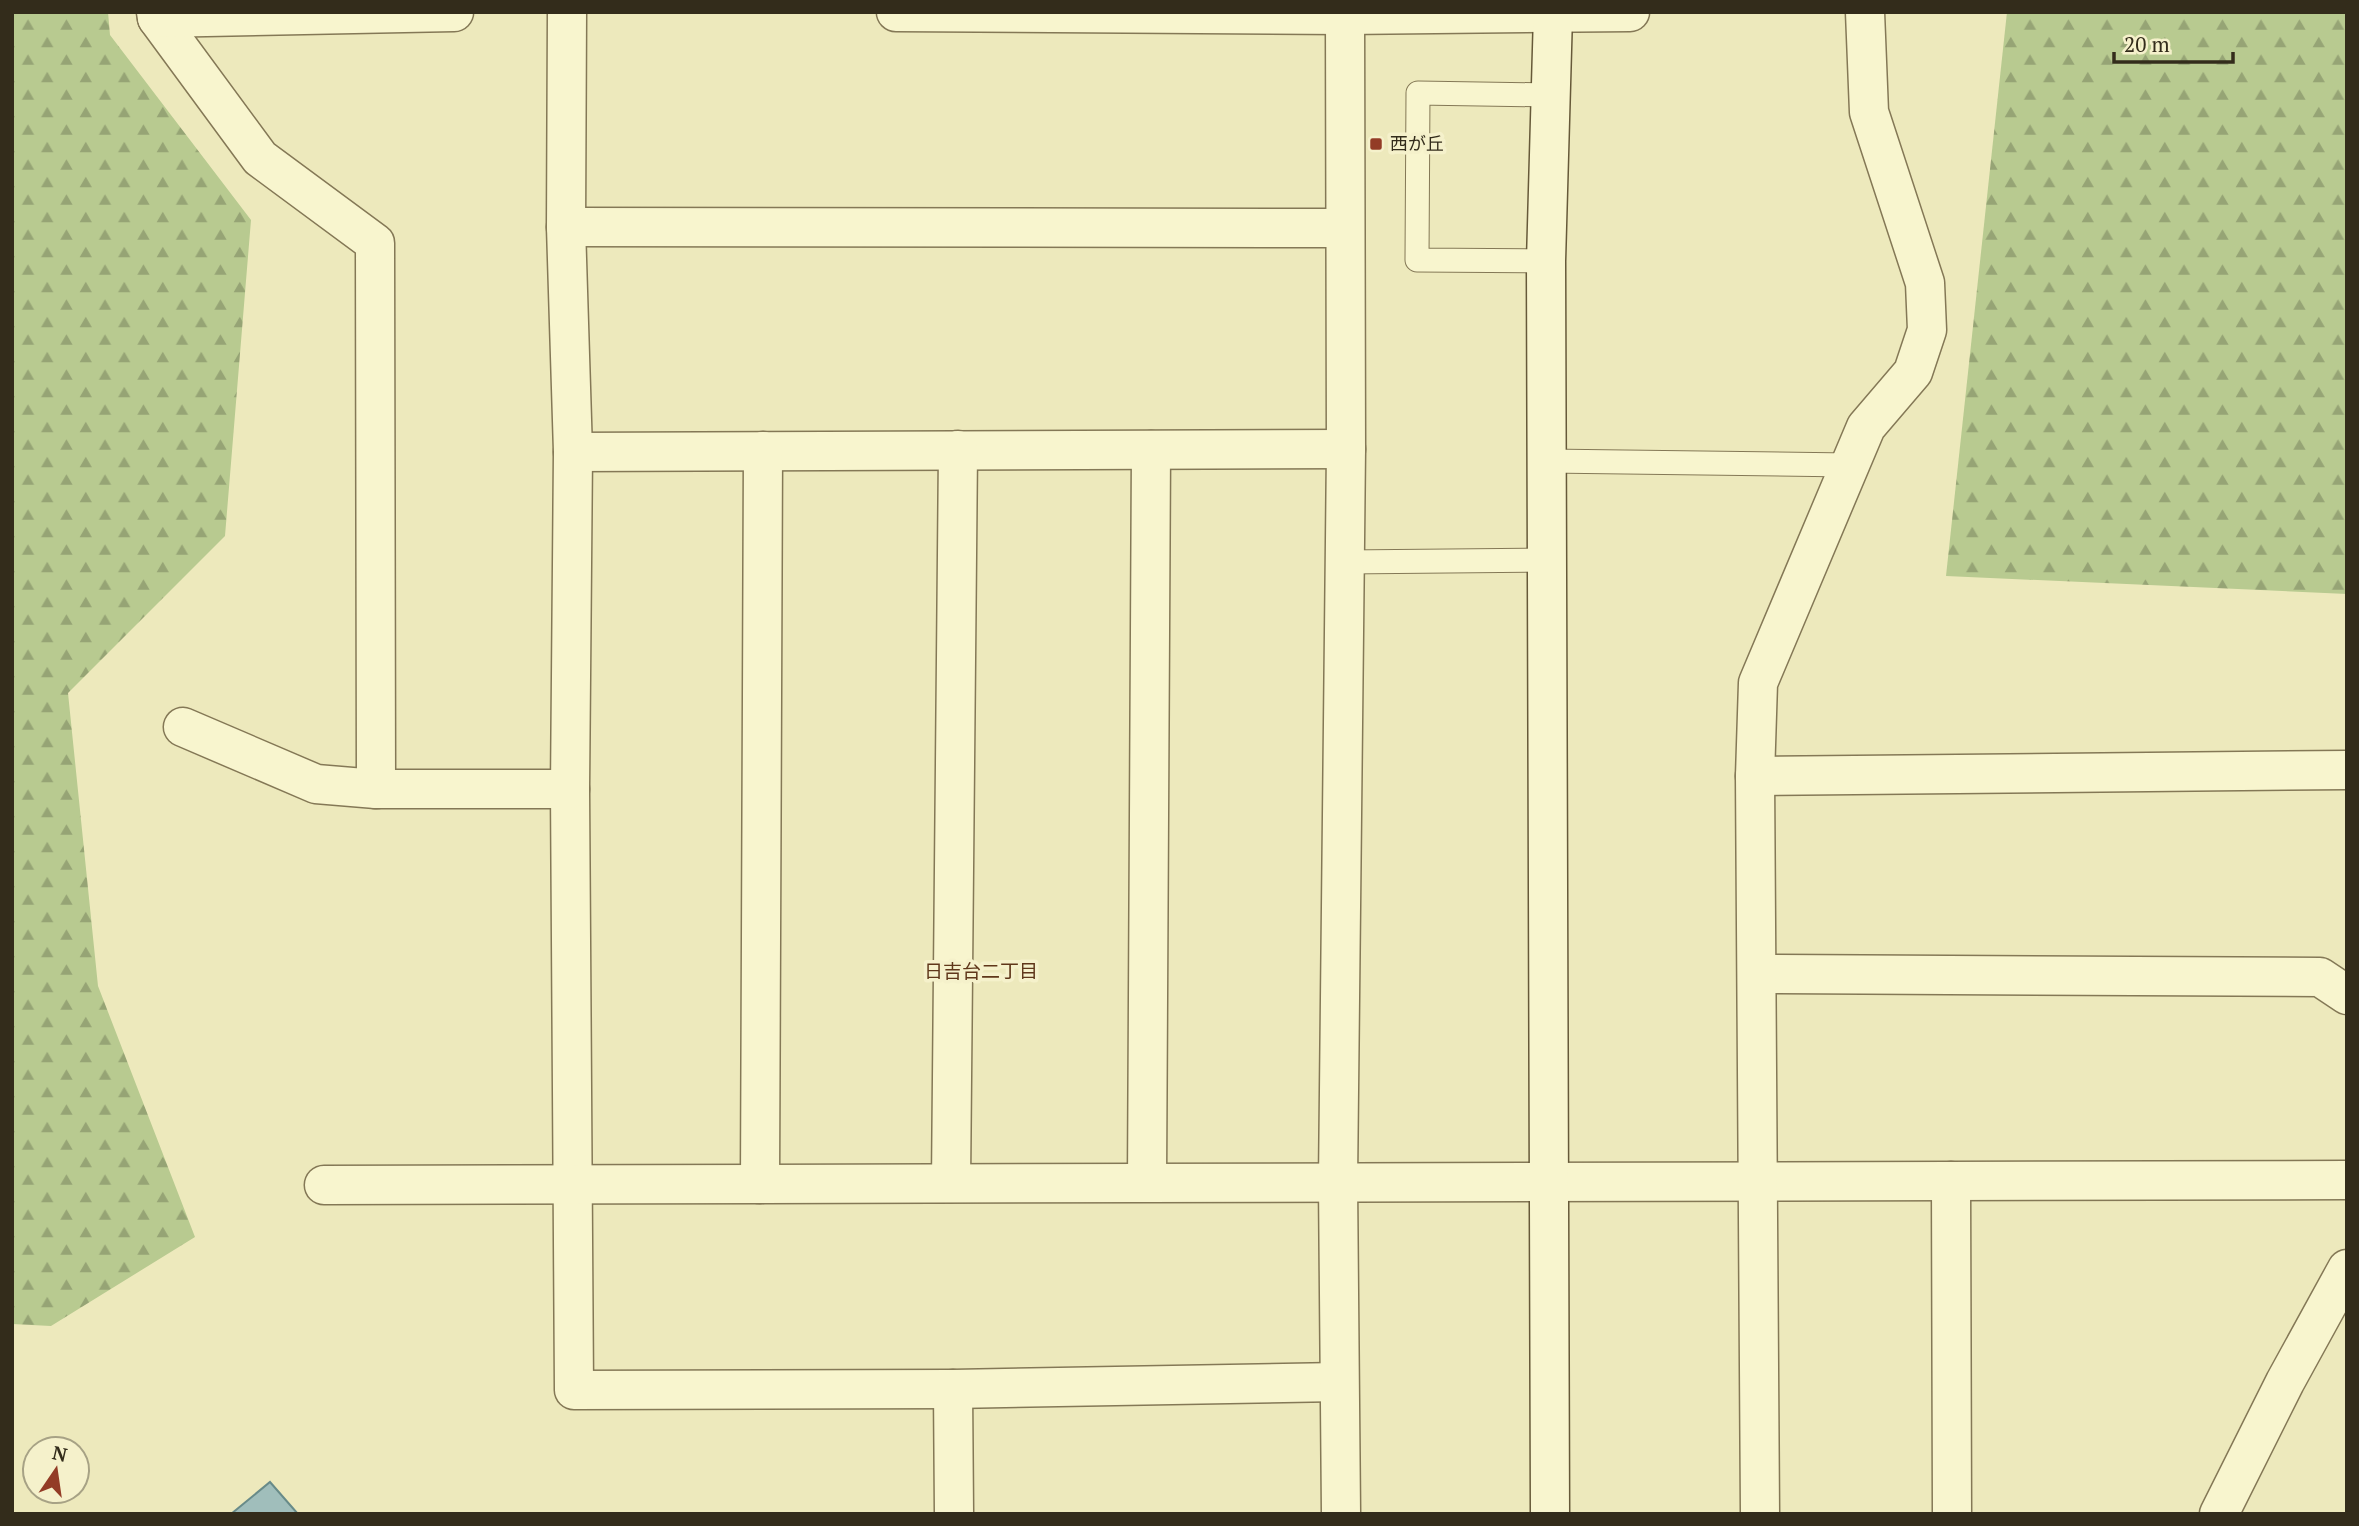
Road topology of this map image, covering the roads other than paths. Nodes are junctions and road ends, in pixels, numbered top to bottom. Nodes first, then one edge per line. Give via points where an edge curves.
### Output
1 (454, 12) edge
2 (567, 12) edge
3 (896, 12) edge
4 (1630, 12) edge
5 (1865, 12) edge
6 (1553, 13) edge
7 (157, 15) edge
8 (1345, 15) junction
9 (1550, 95) junction
10 (566, 227) junction
11 (1345, 228) junction
12 (1546, 261) junction
13 (1346, 449) junction
14 (958, 450) junction
15 (1151, 450) junction
16 (764, 451) junction
17 (573, 452) junction
18 (1547, 461) junction
19 (1850, 465) junction
20 (1547, 560) junction
21 (1345, 562) junction
22 (183, 727) dead end
23 (2347, 770) edge
24 (1755, 776) junction
25 (376, 789) junction
26 (570, 789) junction
27 (1758, 974) junction
28 (2347, 995) edge
29 (2347, 1180) edge
30 (1548, 1181) junction
31 (1757, 1181) junction
32 (1951, 1181) junction
33 (1147, 1182) junction
34 (1338, 1182) junction
35 (951, 1183) junction
36 (573, 1184) junction
37 (760, 1184) junction
38 (324, 1185) dead end
39 (2347, 1269) edge
40 (1339, 1382) junction
41 (953, 1389) junction
42 (954, 1514) edge
43 (1341, 1514) edge
44 (1550, 1514) edge
45 (1760, 1514) edge
46 (1952, 1514) edge
47 (2219, 1514) edge

1 - 7 street
2 - 10 street
3 - 8 street
4 - 6 street
5 - 19 street via 1869,112 1925,284 1927,330 1913,372 1866,427
6 - 8 street
6 - 9 street
7 - 25 street via 260,158 375,243
8 - 11 street
9 - 12 street
9 - 12 lane via 1418,93 1417,260
10 - 11 street
10 - 17 street
11 - 13 street
12 - 18 street
13 - 15 street
13 - 21 street
14 - 15 street
14 - 16 street
14 - 35 street
15 - 33 street
16 - 17 street
16 - 37 street
17 - 26 street
18 - 19 lane
18 - 20 street
19 - 24 street via 1758,683
20 - 21 lane
20 - 30 street
21 - 34 street
22 - 25 street via 316,784
23 - 24 street
24 - 27 street
25 - 26 street
26 - 36 street
27 - 28 street via 2320,977
27 - 31 street
29 - 32 street
30 - 31 street
30 - 34 street
30 - 44 street
31 - 32 street
31 - 45 street
32 - 46 street
33 - 34 street
33 - 35 street
34 - 40 street
35 - 37 street
36 - 37 street
36 - 38 street
36 - 41 street via 574,1390
39 - 47 street
40 - 41 street
40 - 43 street
41 - 42 street

